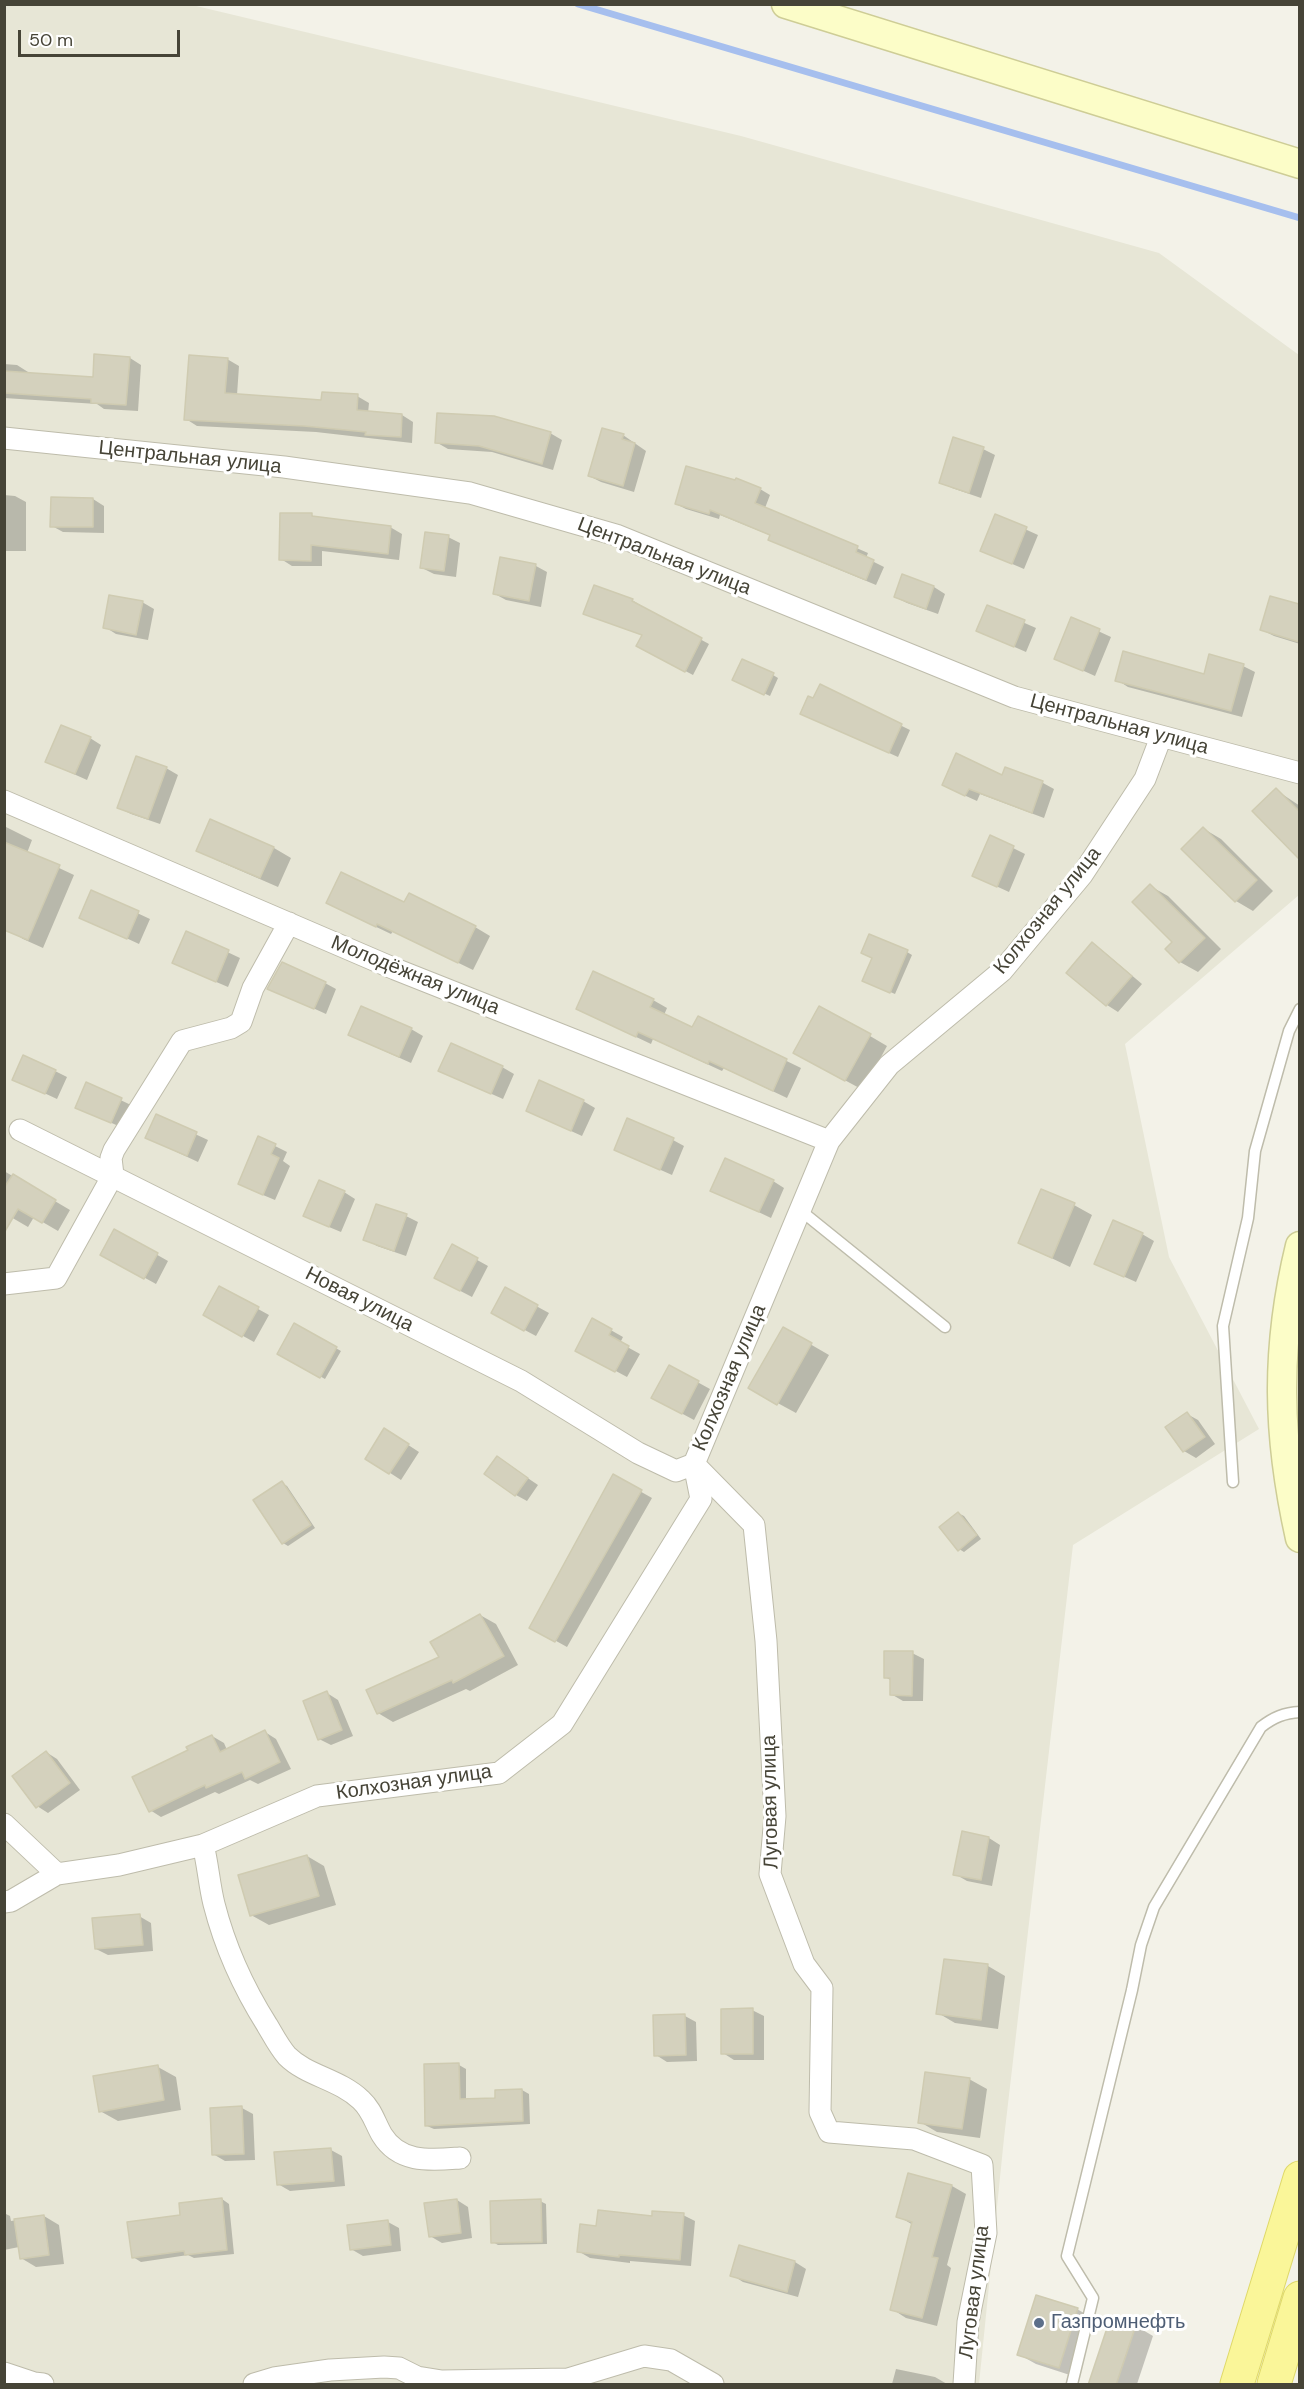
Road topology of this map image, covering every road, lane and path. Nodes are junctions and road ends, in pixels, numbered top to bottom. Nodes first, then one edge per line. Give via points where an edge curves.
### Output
1 (786, 4) edge
2 (1299, 164) edge
3 (4, 438) edge
4 (1161, 737) junction
5 (1299, 773) edge
6 (4, 801) edge
7 (290, 923) junction
8 (1299, 1009) edge
9 (20, 1130) dead end
10 (829, 1142) junction
11 (113, 1175) junction
12 (800, 1210) junction
13 (1299, 1246) edge
14 (4, 1284) edge
15 (945, 1327) dead end
16 (694, 1464) junction
17 (1233, 1482) dead end
18 (1299, 1538) edge
19 (1299, 1712) edge
20 (4, 1824) edge
21 (203, 1845) junction
22 (57, 1874) junction
23 (4, 1902) edge
24 (460, 2158) dead end
25 (1299, 2178) edge
26 (1299, 2298) edge
27 (4, 2373) edge
28 (43, 2385) edge
29 (255, 2385) edge
30 (713, 2385) edge
31 (964, 2385) edge
32 (1072, 2385) edge
33 (1237, 2385) edge
34 (1274, 2385) edge

1 - 2 street
3 - 4 street, Центральная улица via 284,467 471,493 616,535 1014,697
4 - 5 street, Центральная улица
4 - 10 street, Колхозная улица via 1145,779 1082,875 1002,971 889,1065
6 - 7 street, Молодёжная улица
7 - 10 street, Молодёжная улица via 395,969
7 - 11 street via 253,988 241,1022 182,1041 114,1150
8 - 17 lane via 1289,1031 1255,1151 1248,1218 1223,1326
9 - 11 street, Новая улица
10 - 12 street, Колхозная улица
11 - 14 street via 56,1278
11 - 16 street, Новая улица via 521,1381 638,1453 676,1471
12 - 15 lane
12 - 16 street, Колхозная улица
13 - 18 street via 1287,1307 1281,1400 1284,1456
16 - 21 street, Колхозная улица via 701,1498 561,1724 498,1773 317,1796
16 - 31 street, Луговая улица via 754,1525 766,1641 775,1816 770,1874 804,1964 822,1988 820,2112 829,2132 914,2139 982,2165 986,2233 968,2322
19 - 32 lane via 1272,1718 1261,1727 1154,1906 1144,1935 1067,2256 1093,2298
20 - 22 street
21 - 22 street, Колхозная улица via 119,1865
21 - 24 street via 213,1901 229,1954 248,1996 287,2056 360,2099 383,2137 402,2156
22 - 23 street
25 - 33 main road
26 - 34 main road
27 - 28 street
29 - 30 street via 274,2378 330,2370 384,2367 442,2381 568,2379 644,2356 671,2360

